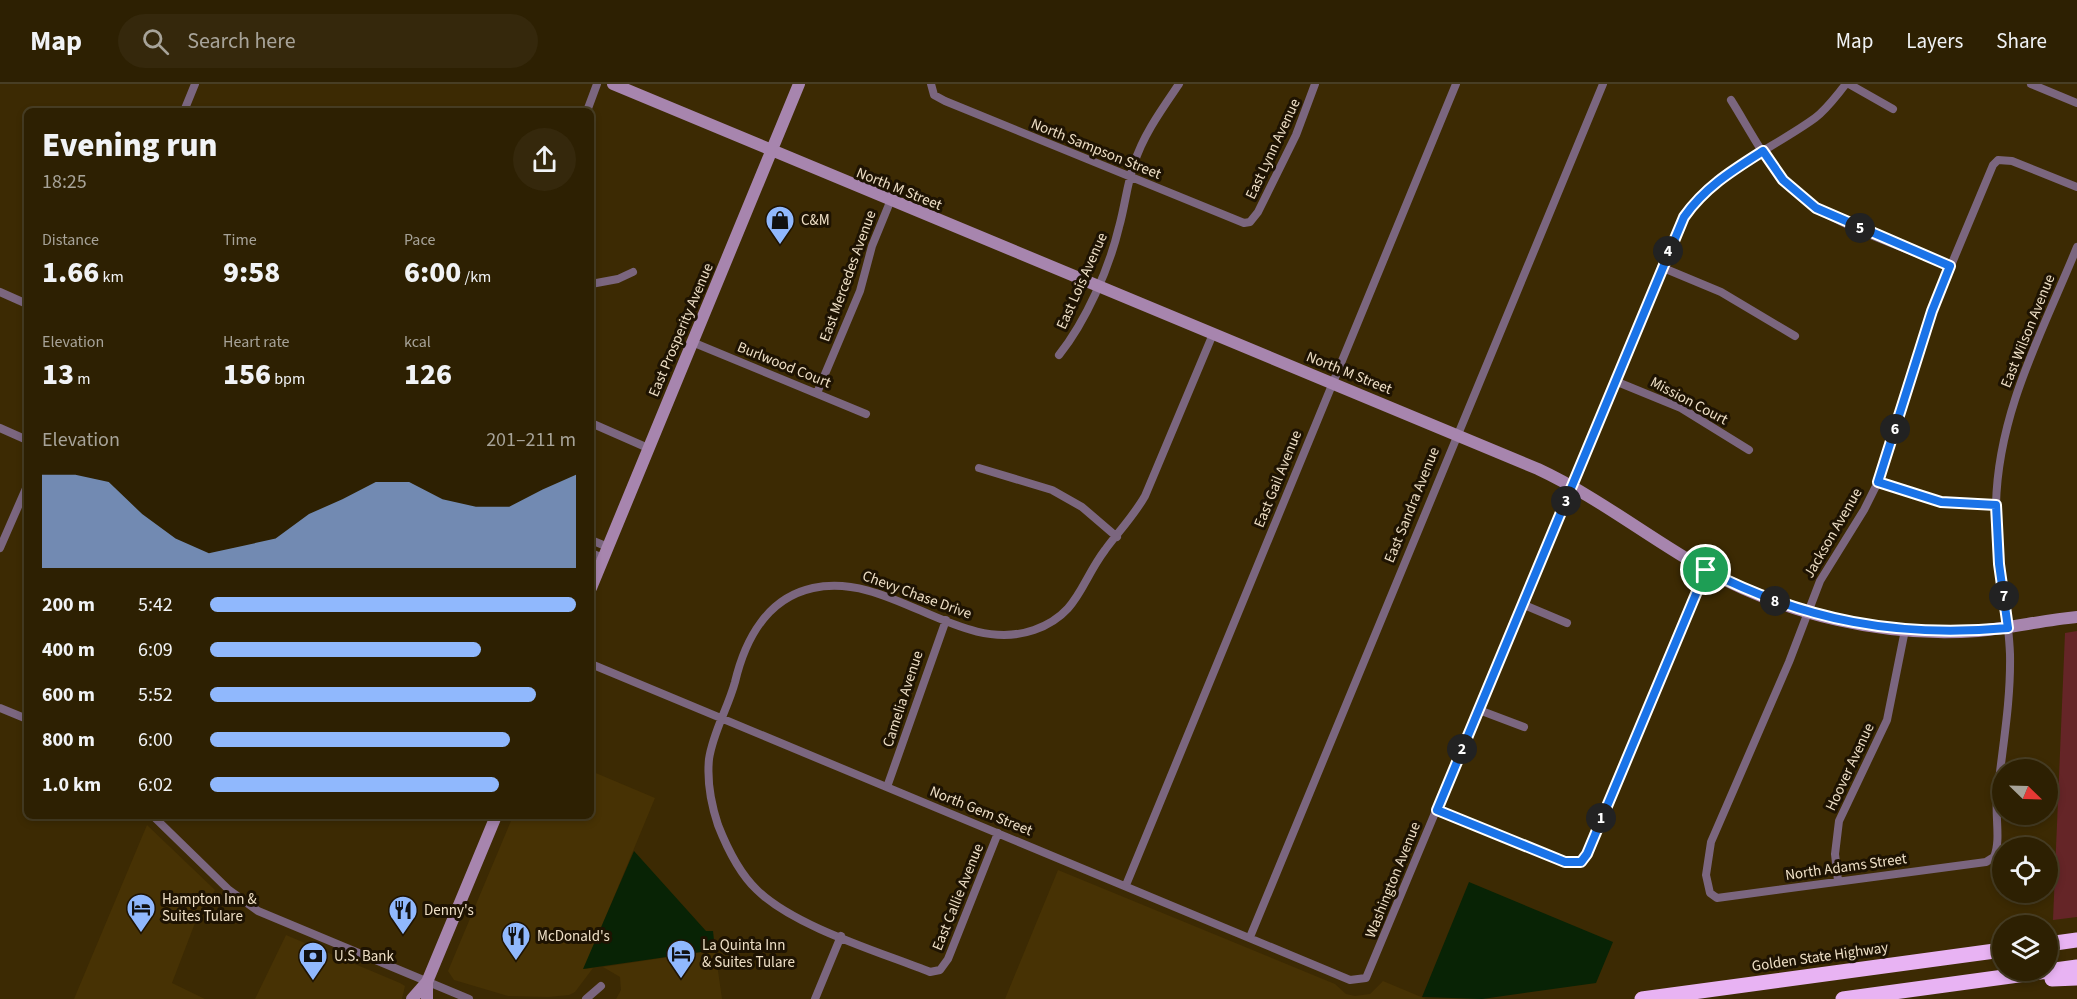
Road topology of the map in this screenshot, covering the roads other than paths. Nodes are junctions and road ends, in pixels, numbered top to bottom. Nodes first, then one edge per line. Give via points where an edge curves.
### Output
1 (195, 84) edge
2 (597, 84) edge
3 (613, 84) edge
4 (799, 84) edge
5 (932, 84) edge
6 (1178, 84) edge
7 (1315, 84) edge
8 (1456, 84) edge
9 (1602, 84) edge
10 (1848, 84) edge
11 (2031, 84) edge
12 (1731, 100) dead end
13 (2077, 103) edge
14 (185, 108) edge
15 (588, 108) edge
16 (1893, 109) dead end
17 (1763, 151) junction
18 (771, 152) junction
19 (1130, 177) junction
20 (2077, 187) edge
21 (890, 202) junction
22 (1250, 222) joint
23 (2077, 247) edge
24 (2075, 260) edge
25 (1950, 266) junction
26 (1661, 267) junction
27 (633, 272) dead end
28 (594, 283) edge
29 (1097, 286) junction
30 (0, 292) edge
31 (24, 303) edge
32 (1213, 334) junction
33 (1796, 336) dead end
34 (692, 342) junction
35 (1059, 355) dead end
36 (1615, 381) junction
37 (1332, 382) junction
38 (817, 393) junction
39 (866, 414) dead end
40 (594, 424) edge
41 (0, 428) edge
42 (1455, 434) junction
43 (24, 439) edge
44 (648, 448) junction
45 (1749, 450) dead end
46 (979, 468) dead end
47 (1878, 482) junction
48 (1573, 486) junction
49 (24, 493) edge
50 (1996, 505) junction
51 (1117, 537) junction
52 (594, 543) edge
53 (0, 548) edge
54 (594, 553) edge
55 (605, 553) junction
56 (1706, 570) junction
57 (594, 580) edge
58 (1522, 604) junction
59 (1808, 612) junction
60 (2077, 617) edge
61 (946, 620) junction
62 (1568, 622) dead end
63 (2008, 628) junction
64 (1905, 630) junction
65 (594, 665) edge
66 (0, 708) edge
67 (1479, 710) junction
68 (24, 718) edge
69 (721, 718) junction
70 (1524, 728) dead end
71 (887, 787) junction
72 (1437, 810) junction
73 (156, 819) edge
74 (495, 819) edge
75 (998, 833) junction
76 (1995, 837) edge
77 (1992, 858) edge
78 (1838, 881) junction
79 (1126, 885) junction
80 (1707, 886) joint
81 (841, 936) junction
82 (1250, 937) junction
83 (2077, 940) edge
84 (2058, 943) edge
85 (1992, 951) edge
86 (2077, 967) edge
87 (940, 970) joint
88 (2058, 970) edge
89 (2077, 978) edge
90 (1992, 979) edge
91 (2058, 979) edge
92 (1361, 980) joint
93 (427, 982) junction
94 (601, 986) dead end
95 (412, 999) edge
96 (427, 999) edge
97 (469, 999) edge
98 (586, 999) edge
99 (815, 999) edge
100 (1642, 999) edge
101 (1843, 999) edge

1 - 14 street
2 - 15 street
3 - 18 street, North M Street
4 - 18 street, East Prosperity Avenue
5 - 19 street, North Sampson Street via 934,95
6 - 19 street, East Lois Avenue via 1142,143
7 - 22 street, East Lynn Avenue via 1296,135
8 - 37 street, East Gail Avenue
9 - 42 street, East Sandra Avenue
10 - 16 street
10 - 17 street, Washington Avenue via 1816,117
11 - 13 street
12 - 17 street
17 - 25 street via 1783,180 1816,208
17 - 26 street, Washington Avenue via 1723,176 1693,204
18 - 21 street, North M Street
18 - 34 street, East Prosperity Avenue
19 - 22 street, North Sampson Street via 1240,222
19 - 29 street, East Lois Avenue via 1119,227
20 - 25 street, Jackson Avenue via 2012,161 1998,160 1989,172
21 - 29 street, North M Street
21 - 38 street, East Mercedes Avenue via 872,246 860,291
23 - 24 street, East Wilson Avenue
24 - 50 street, East Wilson Avenue via 2035,343 2014,400 2001,455
25 - 47 street, Jackson Avenue
26 - 33 street via 1721,292
26 - 36 street, Washington Avenue
27 - 28 street
29 - 32 street, North M Street
29 - 35 street, East Lois Avenue via 1075,335
30 - 31 street
32 - 37 street, North M Street
32 - 51 street, Chevy Chase Drive via 1145,496
34 - 38 street, Burlwood Court
34 - 44 street, East Prosperity Avenue
36 - 45 street, Mission Court via 1681,408
36 - 48 street, Washington Avenue
37 - 42 street, North M Street
37 - 79 street, East Gail Avenue
38 - 39 street, Burlwood Court
40 - 44 street
41 - 43 street
42 - 48 street, North M Street
42 - 82 street, East Sandra Avenue
44 - 55 street, East Prosperity Avenue
46 - 51 street via 1052,490 1082,507
47 - 50 street via 1941,502
47 - 59 street, Jackson Avenue via 1820,581
48 - 56 street, North M Street
48 - 58 street, Washington Avenue
49 - 53 street
50 - 63 street, East Wilson Avenue
51 - 61 street, Chevy Chase Drive via 1105,550 1077,600 1042,626 1015,634 998,634
52 - 55 street
54 - 55 street
55 - 57 street, East Prosperity Avenue
56 - 59 street, North M Street
56 - 72 street via 1581,862 1565,862
58 - 62 street
58 - 67 street, Washington Avenue
59 - 64 street, North M Street via 1850,623
59 - 80 street, Jackson Avenue via 1712,842
60 - 63 street, North M Street
61 - 69 street, Chevy Chase Drive via 847,585 812,588 795,595 768,614 746,644
61 - 71 street, Camelia Avenue
63 - 64 street, North M Street
63 - 76 street, East Wilson Avenue via 2010,697
64 - 78 street, Hoover Avenue via 1887,720 1839,821 1835,854
65 - 69 street, North Gem Street
66 - 68 street
67 - 70 street
67 - 72 street, Washington Avenue
69 - 71 street, North Gem Street
69 - 81 street, Chevy Chase Drive via 711,751 709,780 711,801 725,843 757,890 777,905
71 - 75 street, North Gem Street
72 - 92 street, Washington Avenue via 1370,973
73 - 93 street via 244,903
74 - 93 street
75 - 79 street, North Gem Street
75 - 87 street, East Callie Avenue via 948,959
77 - 78 street, North Adams Street via 1986,862
78 - 80 street, North Adams Street via 1729,898 1717,898
79 - 82 street, North Gem Street
81 - 87 street, Chevy Chase Drive via 930,972
81 - 99 street
82 - 92 street, North Gem Street via 1350,980
83 - 84 highway
85 - 100 highway, Golden State Highway
86 - 88 highway
89 - 91 highway
90 - 101 highway
93 - 95 street
93 - 96 street
93 - 97 street
94 - 98 street

